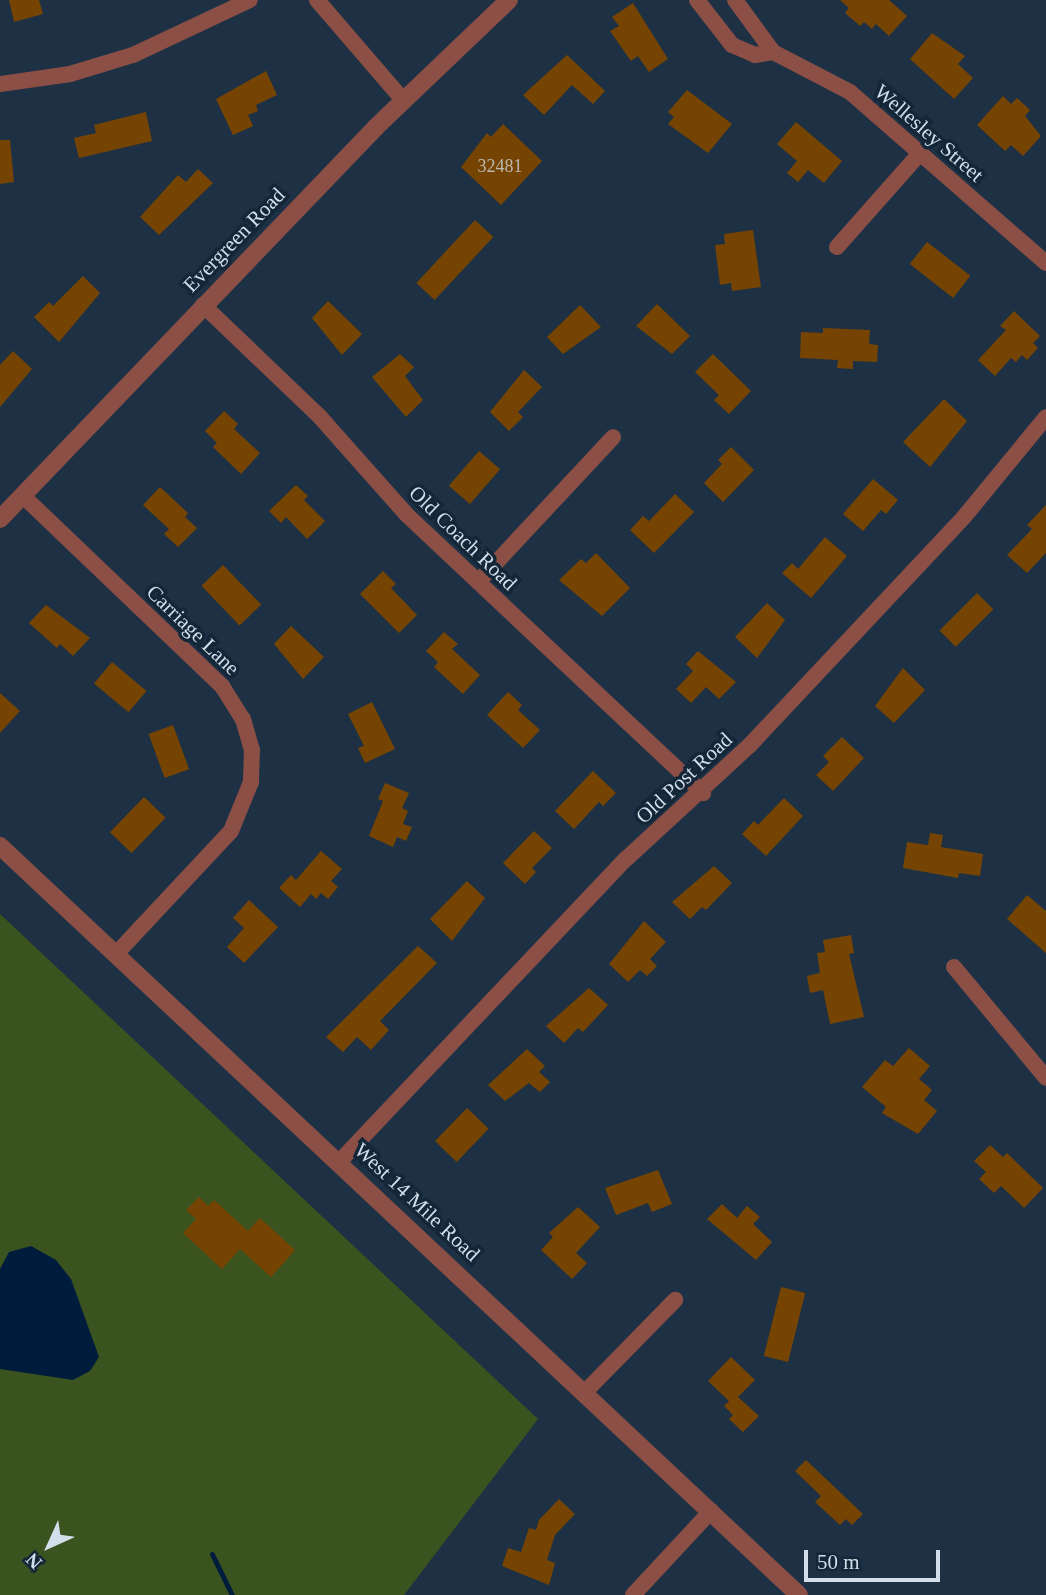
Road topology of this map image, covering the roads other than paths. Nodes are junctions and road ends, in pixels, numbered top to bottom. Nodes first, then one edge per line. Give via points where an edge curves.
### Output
1 (250, 0) edge
2 (317, 0) edge
3 (509, 0) edge
4 (697, 0) edge
5 (735, 0) edge
6 (772, 52) junction
7 (0, 84) edge
8 (402, 100) junction
9 (921, 152) junction
10 (837, 247) dead end
11 (1046, 263) edge
12 (202, 305) junction
13 (1046, 417) edge
14 (613, 437) dead end
15 (23, 495) junction
16 (0, 519) edge
17 (478, 582) junction
18 (703, 793) junction
19 (0, 846) edge
20 (117, 953) junction
21 (954, 967) dead end
22 (1046, 1078) edge
23 (341, 1161) junction
24 (675, 1300) dead end
25 (585, 1392) junction
26 (711, 1511) junction
27 (633, 1595) edge
28 (799, 1595) edge

1 - 7 street via 132,55 71,74
2 - 8 street
3 - 8 street, Evergreen Road
4 - 6 street, Wellesley Street via 732,45 755,55
5 - 6 street, Wellesley Street
6 - 9 street, Wellesley Street via 850,92
8 - 12 street, Evergreen Road
9 - 10 street
9 - 11 street, Wellesley Street
12 - 15 street, Evergreen Road
12 - 17 street, Old Coach Road via 311,409 408,516
13 - 18 street, Old Post Road via 964,517
14 - 17 street
15 - 16 street, Evergreen Road
15 - 20 street, Carriage Lane via 222,686 243,719 252,750 251,782 231,831
17 - 18 street, Old Coach Road
18 - 23 street, Old Post Road via 602,883
19 - 20 street, West 14 Mile Road
20 - 23 street, West 14 Mile Road
21 - 22 street
23 - 25 street, West 14 Mile Road
24 - 25 street
25 - 26 street, West 14 Mile Road
26 - 27 street
26 - 28 street, West 14 Mile Road

